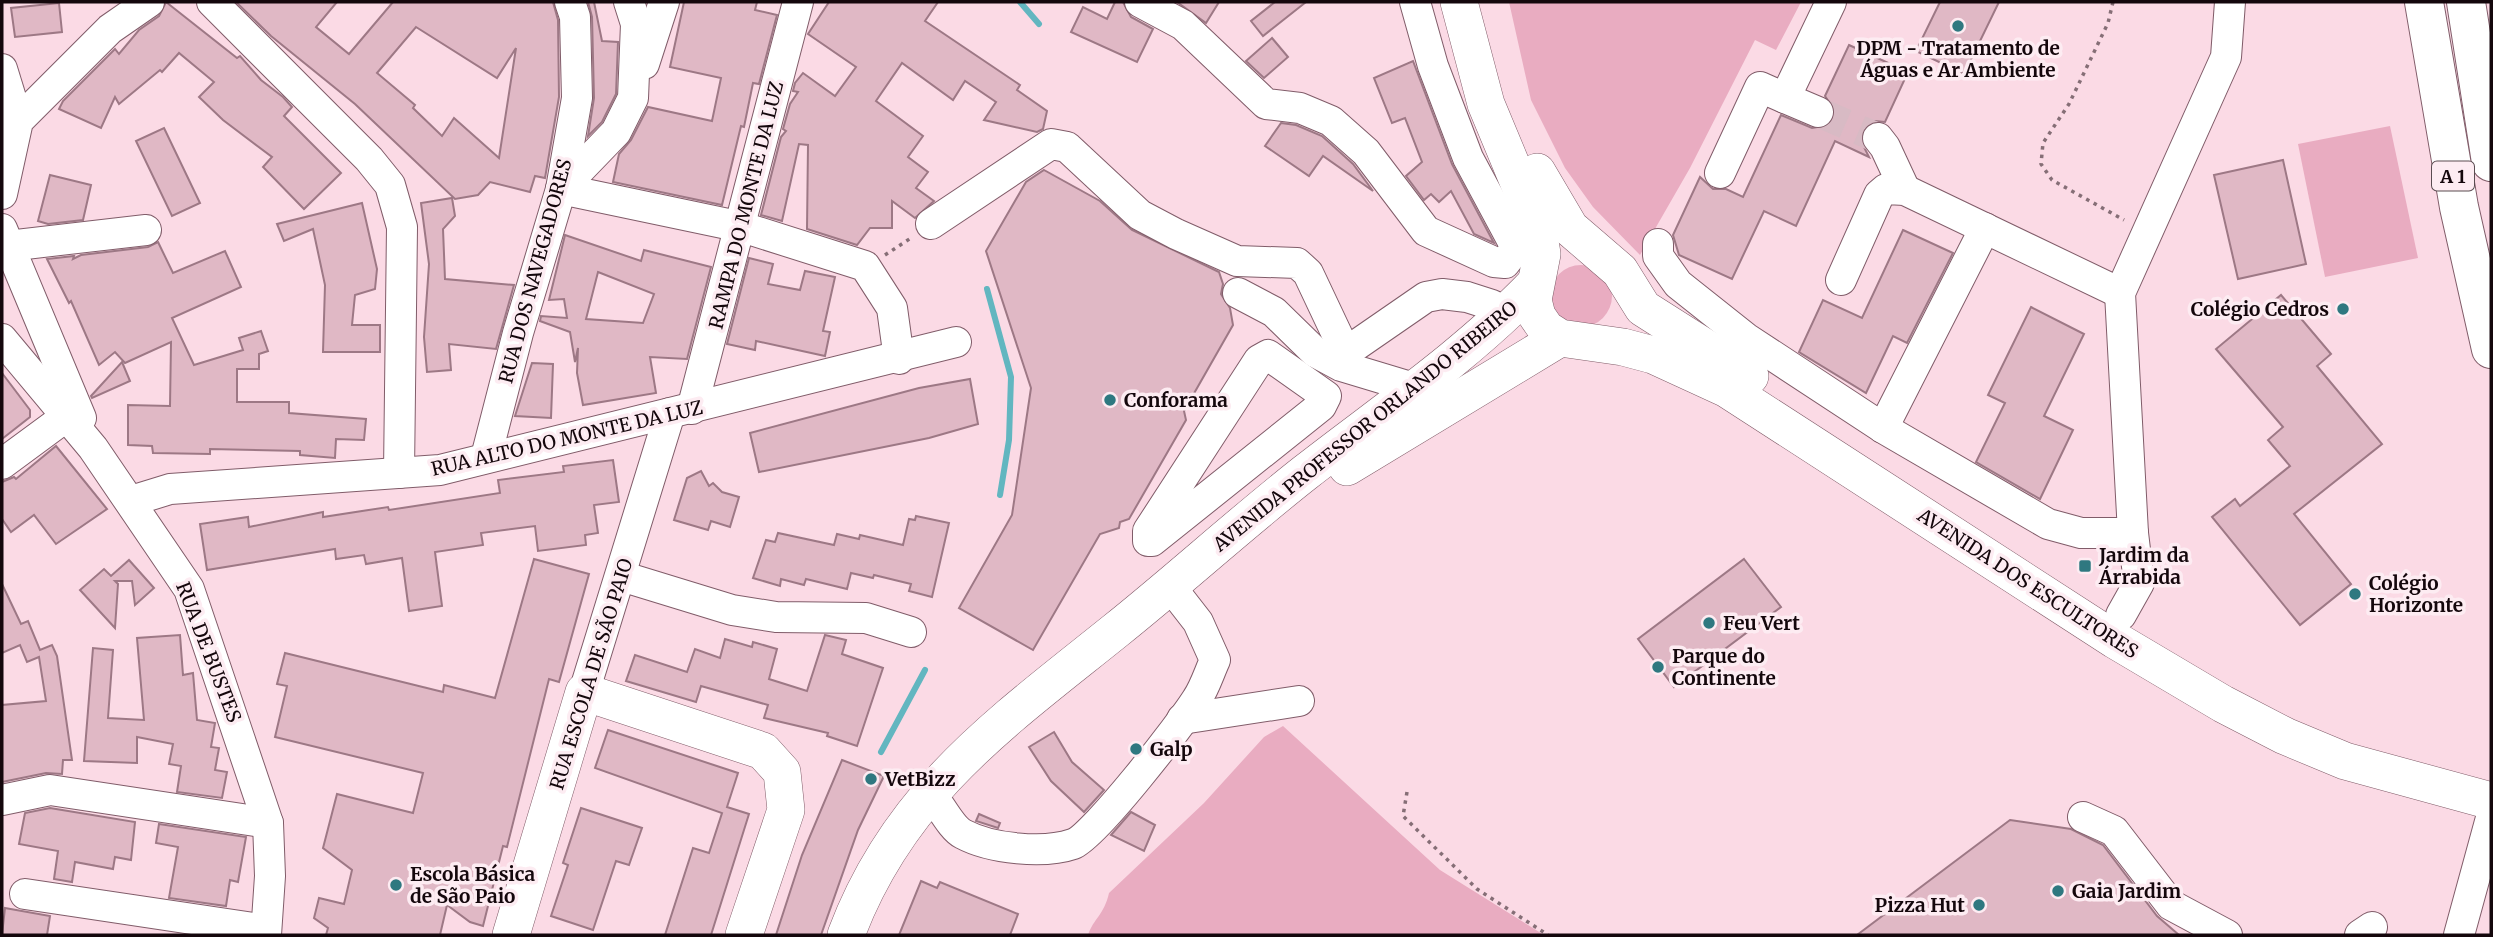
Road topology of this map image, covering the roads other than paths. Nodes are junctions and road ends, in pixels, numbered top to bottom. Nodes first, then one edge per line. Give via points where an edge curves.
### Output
1 (149, 2) edge
2 (212, 2) edge
3 (570, 2) edge
4 (629, 2) edge
5 (664, 2) edge
6 (798, 2) edge
7 (1140, 2) edge
8 (1415, 2) edge
9 (1459, 2) edge
10 (1482, 2) edge
11 (1831, 2) edge
12 (2230, 2) edge
13 (2424, 2) edge
14 (2466, 2) edge
15 (2, 69) edge
16 (633, 98) junction
17 (1785, 98) junction
18 (1818, 112) tunnel mouth
19 (18, 121) junction
20 (1878, 138) tunnel mouth
21 (2491, 162) edge
22 (1720, 173) dead end
23 (561, 189) junction
24 (1905, 190) junction
25 (2, 194) edge
26 (931, 224) road end
27 (742, 227) junction
28 (1985, 228) junction
29 (146, 230) dead end
30 (5, 238) edge
31 (1658, 244) dead end
32 (1615, 266) junction
33 (1537, 278) junction
34 (1840, 280) dead end
35 (1238, 293) dead end
36 (2120, 293) junction
37 (1503, 316) junction
38 (2, 340) edge
39 (1569, 341) junction
40 (956, 342) dead end
41 (2491, 349) edge
42 (899, 359) junction
43 (1345, 367) junction
44 (1414, 388) junction
45 (1326, 396) junction
46 (681, 411) junction
47 (67, 416) junction
48 (1883, 428) junction
49 (93, 447) junction
50 (486, 457) junction
51 (2, 464) edge
52 (400, 473) junction
53 (1185, 473) junction
54 (1209, 495) junction
55 (131, 501) junction
56 (1240, 525) junction
57 (2133, 533) junction
58 (621, 576) junction
59 (1182, 577) junction
60 (2121, 615) junction
61 (911, 632) dead end
62 (584, 692) junction
63 (1299, 701) dead end
64 (1182, 719) junction
65 (2491, 777) edge
66 (930, 793) junction
67 (2, 800) edge
68 (2491, 801) edge
69 (2083, 817) dead end
70 (2491, 818) edge
71 (268, 823) junction
72 (25, 894) dead end
73 (266, 932) edge
74 (511, 935) edge
75 (744, 935) edge
76 (846, 935) edge
77 (2227, 935) edge
78 (2459, 935) edge

1 - 19 street via 110,29
2 - 52 street via 390,185 402,227
3 - 23 street, RUA DOS NAVEGADORES via 575,17 578,98
4 - 16 street via 636,24
5 - 16 street
6 - 27 street, RAMPA DO MONTE DA LUZ
7 - 8 street via 1183,25 1266,104 1300,108 1331,121 1366,152 1426,230 1505,263 1514,250 1468,158 1433,66
9 - 33 main road via 1486,104 1538,229 1542,254
10 - 32 main road, AVENIDA DOS ESCULTORES via 1503,88 1536,171 1570,228
11 - 17 street
12 - 36 street via 2226,57
13 - 41 highway, A 1 via 2459,207
14 - 21 highway, A 1
15 - 19 street
16 - 23 street via 616,132
17 - 18 street
17 - 22 street via 1759,87
19 - 25 street
20 - 24 street
23 - 27 street
23 - 50 street, RUA DOS NAVEGADORES
24 - 28 street
24 - 34 street via 1886,189 1879,195
26 - 37 street via 1051,144 1058,144 1068,147 1140,215 1177,234 1237,261 1297,263 1308,274 1342,345 1355,346 1426,297 1467,297 1492,305
27 - 42 street via 866,268 892,308
27 - 46 street, RAMPA DO MONTE DA LUZ
28 - 36 street
28 - 48 street
29 - 30 street
30 - 49 street
31 - 48 street via 1658,256 1678,284 1746,338
32 - 33 main road via 1582,249 1567,251 1553,258
32 - 39 main road via 1627,300 1623,314 1604,337
32 - 60 main road, AVENIDA DOS ESCULTORES via 1633,297 1654,317
33 - 37 main road, AVENIDA PROFESSOR ORLANDO RIBEIRO
33 - 39 main road via 1533,300 1537,316 1546,329
35 - 43 street via 1275,312 1315,352
36 - 57 street
37 - 44 main road, AVENIDA PROFESSOR ORLANDO RIBEIRO
38 - 47 street, RUA DE BUSTES
39 - 59 main road, AVENIDA PROFESSOR ORLANDO RIBEIRO via 1399,434
39 - 68 main road, AVENIDA DOS ESCULTORES via 1642,351 1727,389 2115,640 2264,726 2345,761
40 - 42 street, RUA ALTO DO MONTE DA LUZ
42 - 46 street, RUA ALTO DO MONTE DA LUZ
43 - 44 street
43 - 45 street
44 - 56 main road, AVENIDA PROFESSOR ORLANDO RIBEIRO
45 - 53 street via 1268,355 1263,357
45 - 54 street via 1321,406
46 - 50 street, RUA ALTO DO MONTE DA LUZ
46 - 58 street, RUA ESCOLA DE SÃO PAIO
47 - 49 street, RUA DE BUSTES
47 - 51 street
48 - 57 street via 2049,524 2081,533
49 - 55 street, RUA DE BUSTES
50 - 52 street, RUA ALTO DO MONTE DA LUZ via 440,470
52 - 55 street, RUA ALTO DO MONTE DA LUZ via 170,489
53 - 54 street
53 - 54 street via 1147,539 1152,541
54 - 56 street
55 - 71 street, RUA DE BUSTES via 189,589
56 - 59 main road, AVENIDA PROFESSOR ORLANDO RIBEIRO
57 - 60 street via 2139,583
58 - 61 street via 732,610 776,617 866,618
58 - 62 street, RUA ESCOLA DE SÃO PAIO
59 - 64 street via 1215,660 1198,698
59 - 66 main road, AVENIDA PROFESSOR ORLANDO RIBEIRO via 1002,724
60 - 65 main road, AVENIDA DOS ESCULTORES via 2222,676 2301,716 2384,747
62 - 74 main road, RUA ESCOLA DE SÃO PAIO
62 - 75 main road via 763,751 782,772 786,810
63 - 64 street
64 - 66 street via 1117,802 1076,844 1017,849 961,834
66 - 76 main road, AVENIDA PROFESSOR ORLANDO RIBEIRO via 881,858
67 - 71 street via 50,790
69 - 77 street via 2114,831 2171,905
70 - 78 street
71 - 73 street, RUA DE BUSTES via 271,876
72 - 73 street

